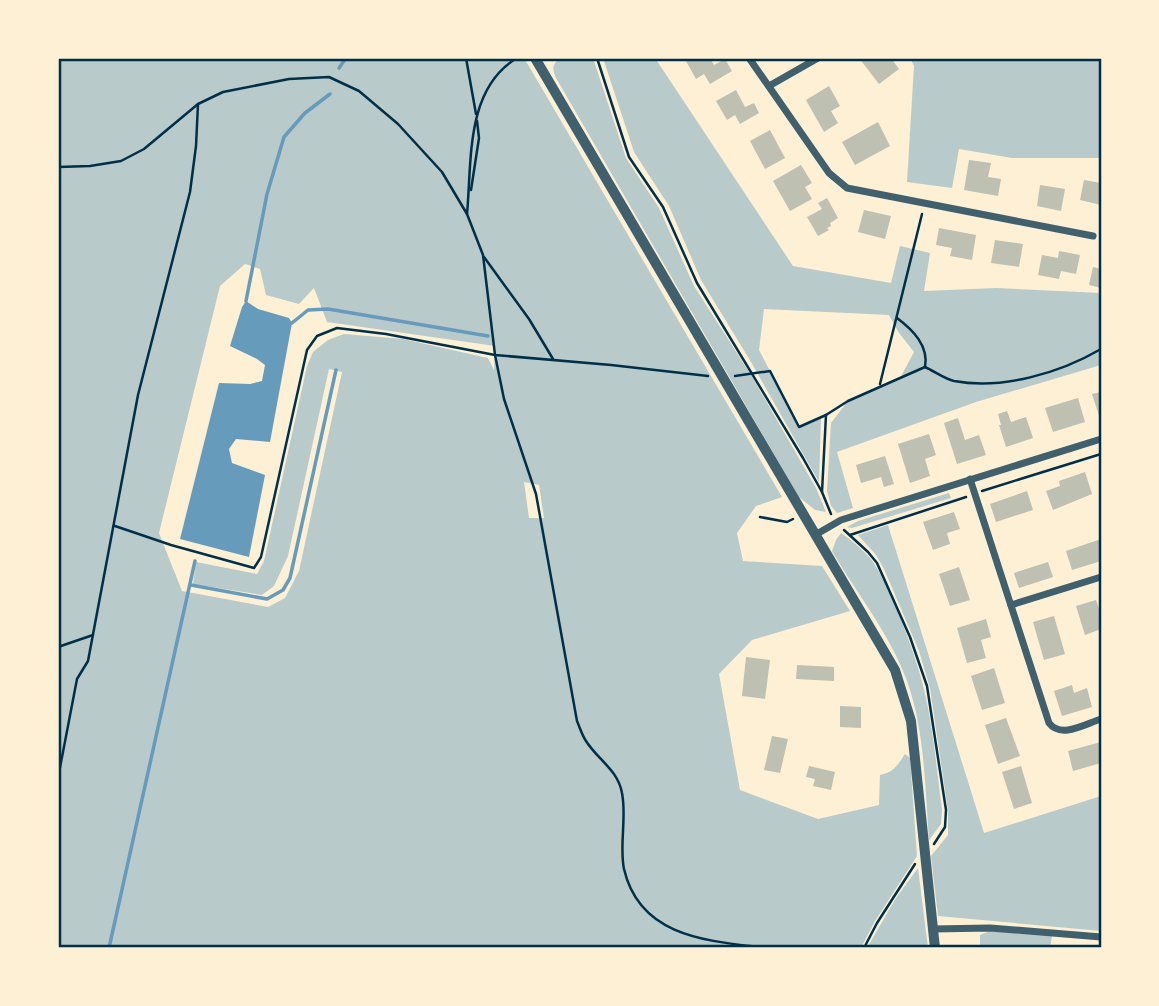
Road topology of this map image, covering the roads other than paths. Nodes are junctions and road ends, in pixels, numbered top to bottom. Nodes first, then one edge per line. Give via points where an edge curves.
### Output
1 (535, 58) edge
2 (749, 58) edge
3 (818, 58) edge
4 (769, 86) junction
5 (1094, 236) dead end
6 (1101, 439) edge
7 (970, 479) junction
8 (815, 535) junction
9 (1101, 577) edge
10 (1011, 605) junction
11 (1101, 719) edge
12 (933, 929) junction
13 (1101, 937) edge
14 (935, 948) edge

1 - 8 street
2 - 4 street
3 - 4 street
4 - 5 street via 836,181 847,188
6 - 7 street
7 - 8 street via 841,520
7 - 10 street
8 - 12 street via 884,648 905,698
9 - 10 street
10 - 11 street via 1052,728 1062,731
12 - 13 street via 990,928
12 - 14 street

